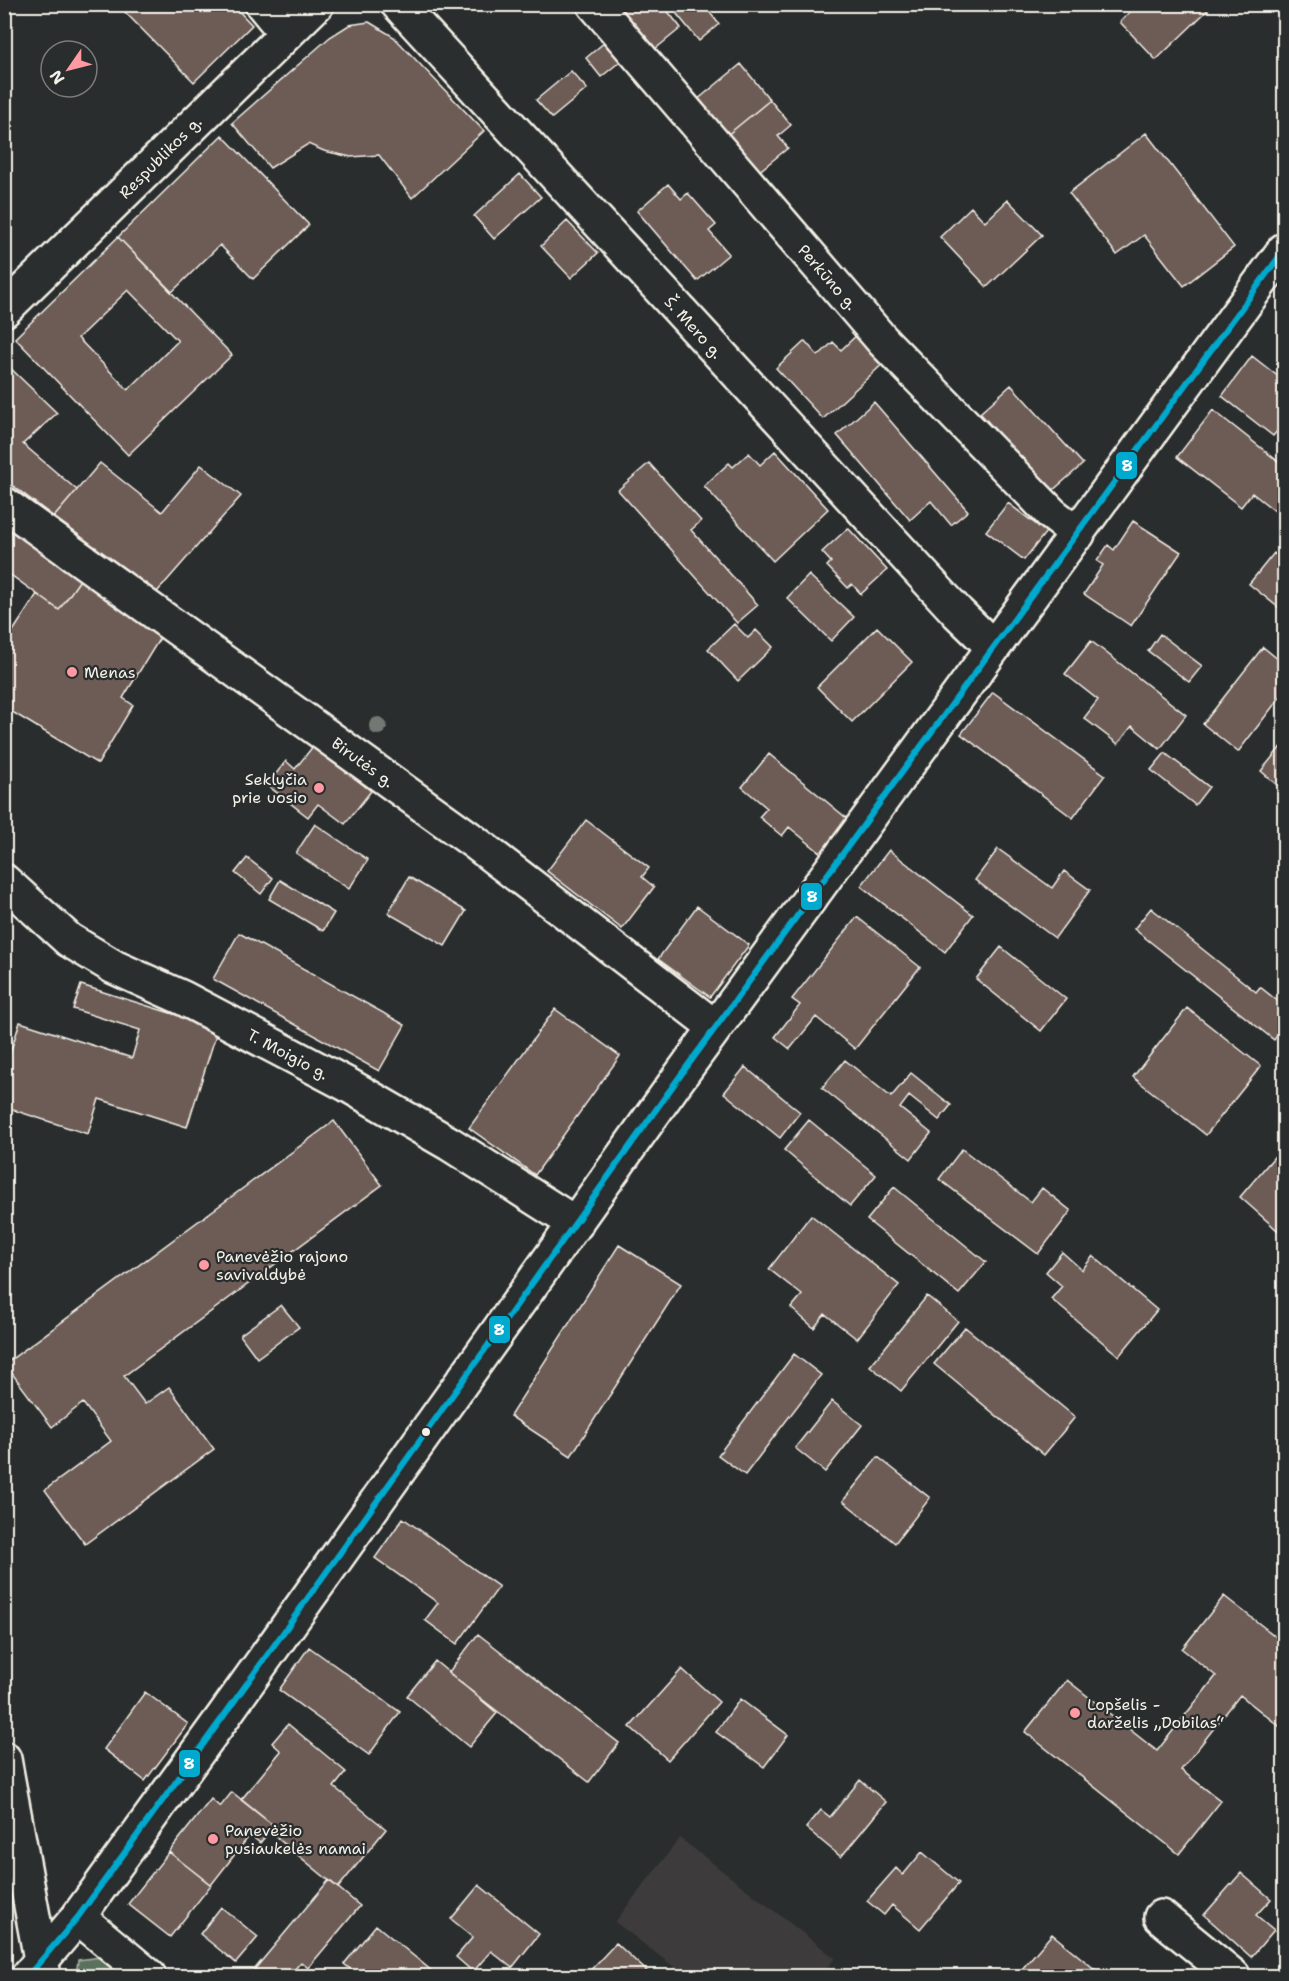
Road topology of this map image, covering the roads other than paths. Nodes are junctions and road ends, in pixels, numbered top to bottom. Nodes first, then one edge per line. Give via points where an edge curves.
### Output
1 (262, 4) edge
2 (316, 4) edge
3 (398, 4) edge
4 (594, 4) edge
5 (286, 33) junction
6 (1284, 250) edge
7 (4, 310) edge
8 (4, 504) edge
9 (1078, 534) junction
10 (993, 647) junction
11 (4, 881) edge
12 (715, 1028) junction
13 (576, 1224) junction
14 (4, 1759) edge
15 (78, 1917) junction
16 (1161, 1917) dead end
17 (38, 1971) edge
18 (149, 1977) edge
19 (1233, 1977) edge

1 - 5 street
2 - 5 street, Respublikos g.
3 - 10 street, Š. Mero g.
4 - 9 street, Perkūno g. via 883,341 1052,514
5 - 7 street, Respublikos g.
6 - 9 street
8 - 12 street, Birutės g. via 473,841
9 - 10 street
10 - 12 street
11 - 13 street, T. Moigio g. via 69,940 348,1085
12 - 13 street
13 - 15 street
14 - 17 street
15 - 17 street
15 - 18 street
16 - 19 street

